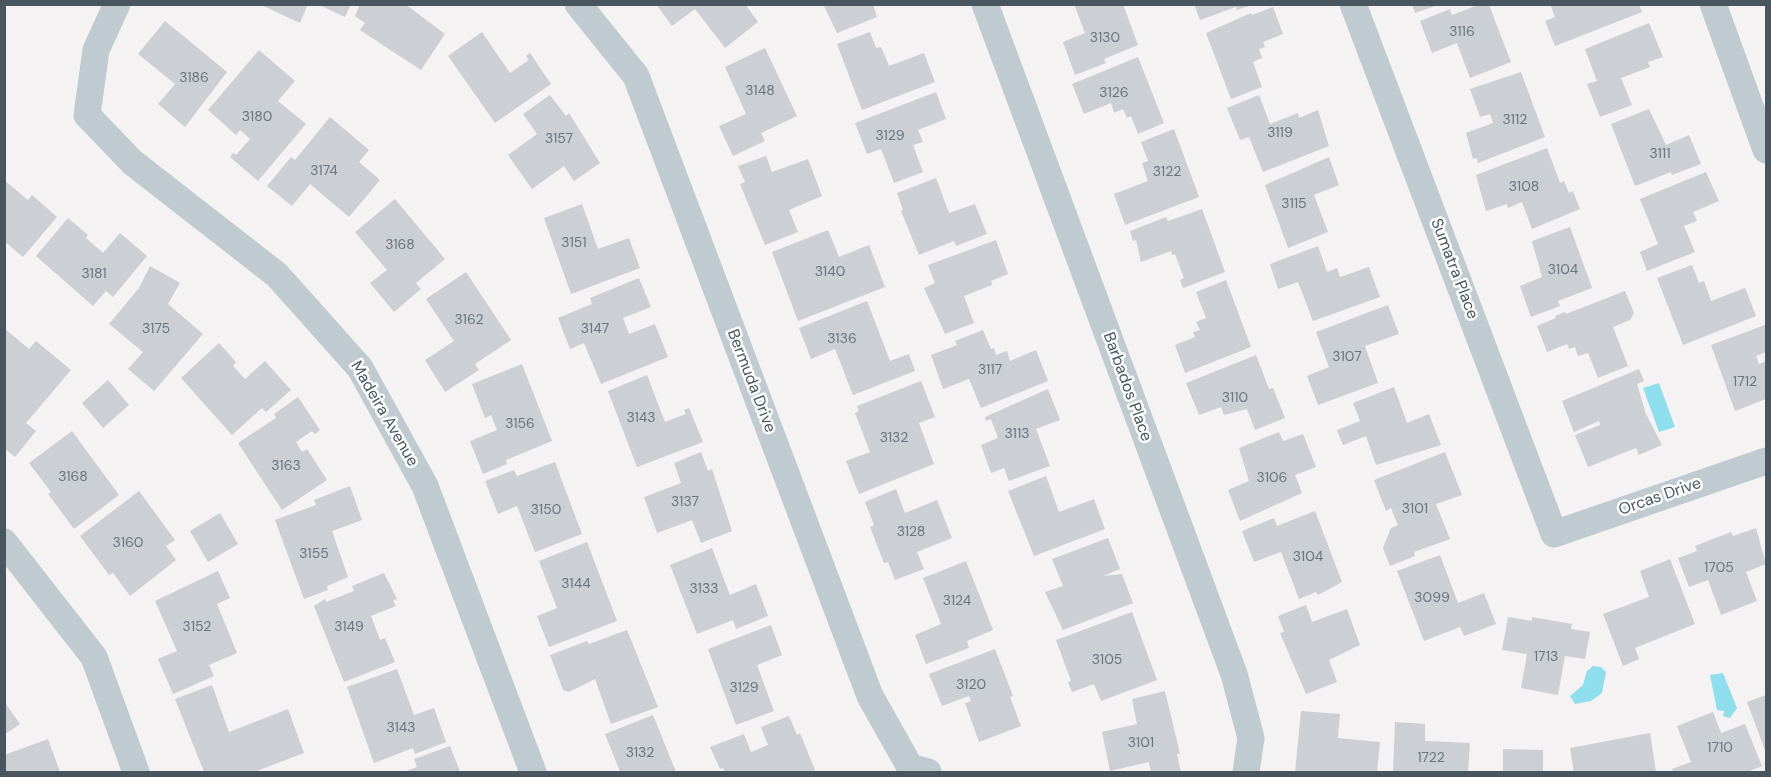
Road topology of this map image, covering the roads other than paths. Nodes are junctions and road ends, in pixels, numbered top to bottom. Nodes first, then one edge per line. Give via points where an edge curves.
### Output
1 (117, 4) edge
2 (578, 4) edge
3 (985, 4) edge
4 (1353, 4) edge
5 (1713, 4) edge
6 (1767, 150) edge
7 (1767, 461) edge
8 (1554, 534) joint
9 (4, 542) edge
10 (919, 770) edge
11 (136, 772) edge
12 (533, 772) edge
13 (1246, 772) edge

1 - 12 street, Madeira Avenue via 96,50 87,115 132,162 277,275 360,368 425,486
2 - 10 street, Bermuda Drive via 636,76 870,696
3 - 13 street, Barbados Place via 1234,674 1251,738
4 - 8 street, Sumatra Place
5 - 6 street
7 - 8 street, Orcas Drive
9 - 11 street via 94,657

